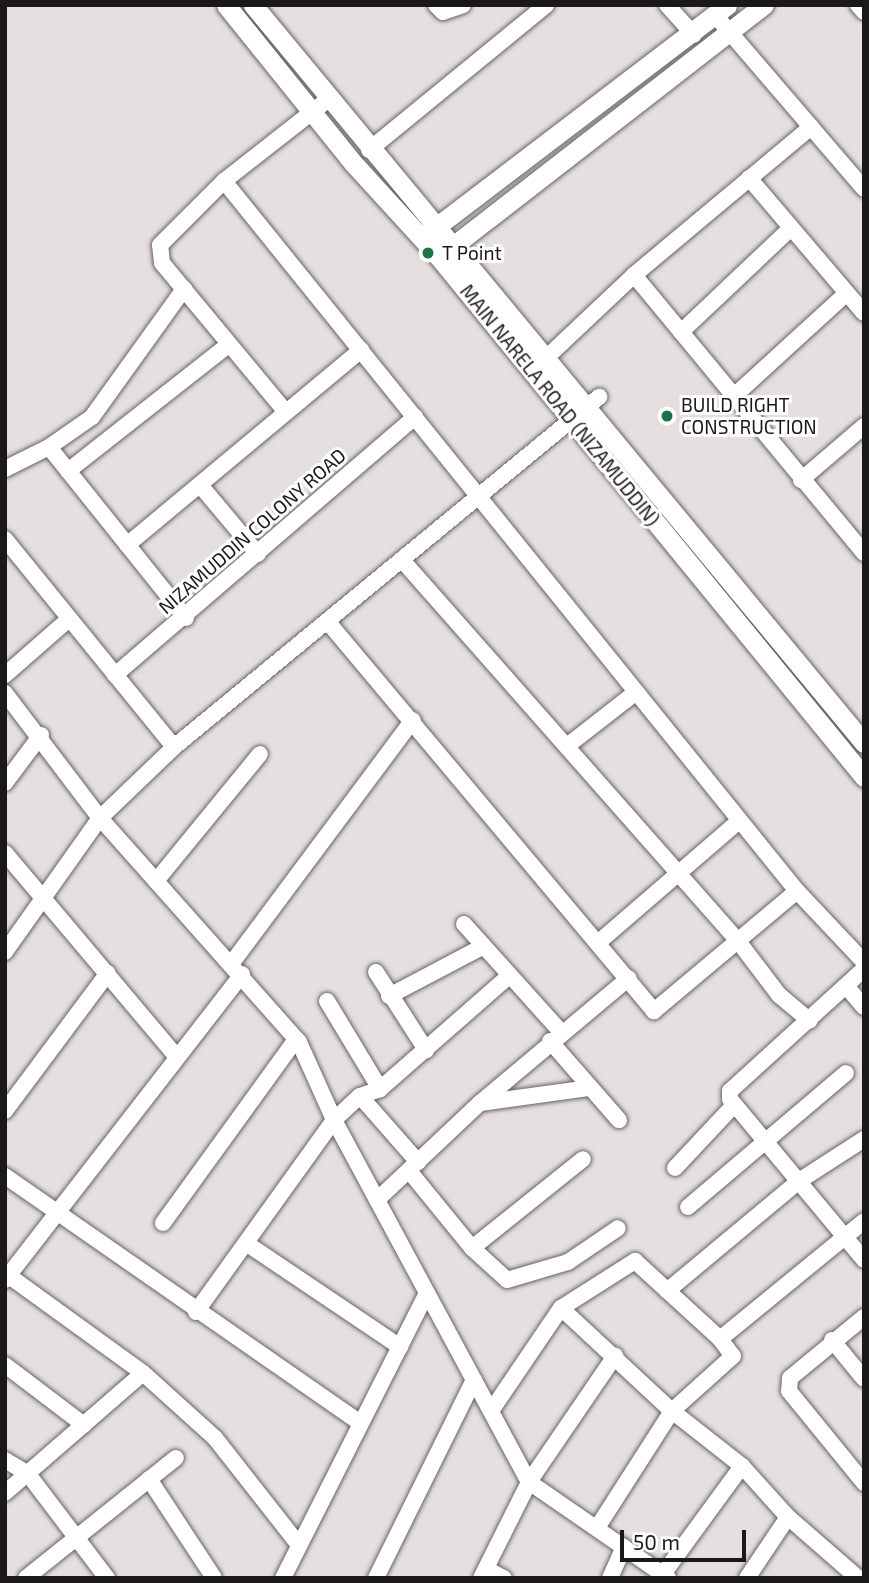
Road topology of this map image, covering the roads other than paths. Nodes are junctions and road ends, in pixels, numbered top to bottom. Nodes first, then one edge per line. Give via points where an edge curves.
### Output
1 (226, 5) edge
2 (253, 5) edge
3 (436, 5) edge
4 (463, 5) edge
5 (546, 5) edge
6 (667, 5) edge
7 (764, 5) edge
8 (858, 5) edge
9 (721, 10) edge
10 (864, 12) edge
11 (730, 33) junction
12 (694, 34) junction
13 (331, 97) junction
14 (314, 109) junction
15 (811, 127) junction
16 (369, 150) junction
17 (749, 178) junction
18 (224, 181) junction
19 (864, 189) edge
20 (791, 228) junction
21 (430, 232) junction
22 (447, 251) junction
23 (634, 275) junction
24 (184, 289) junction
25 (847, 293) junction
26 (864, 313) edge
27 (681, 332) junction
28 (228, 345) junction
29 (361, 350) junction
30 (546, 358) junction
31 (733, 397) junction
32 (593, 402) junction
33 (285, 411) junction
34 (415, 417) junction
35 (573, 421) junction
36 (864, 426) edge
37 (49, 447) junction
38 (5, 469) edge
39 (68, 471) junction
40 (801, 480) junction
41 (200, 485) junction
42 (480, 497) junction
43 (5, 539) edge
44 (127, 545) junction
45 (863, 551) edge
46 (258, 554) junction
47 (402, 560) junction
48 (186, 618) junction
49 (69, 619) junction
50 (327, 621) junction
51 (5, 675) edge
52 (115, 675) junction
53 (636, 692) junction
54 (5, 693) edge
55 (413, 720) junction
56 (41, 735) junction
57 (864, 743) edge
58 (174, 747) junction
59 (567, 747) junction
60 (260, 754) dead end
61 (864, 777) edge
62 (5, 783) edge
63 (100, 818) junction
64 (739, 821) junction
65 (5, 853) edge
66 (681, 875) junction
67 (156, 881) junction
68 (796, 891) junction
69 (43, 898) junction
70 (464, 924) dead end
71 (738, 941) junction
72 (600, 942) junction
73 (484, 946) junction
74 (5, 952) edge
75 (864, 962) edge
76 (236, 969) junction
77 (864, 970) edge
78 (376, 972) dead end
79 (108, 973) junction
80 (509, 976) junction
81 (629, 978) junction
82 (847, 987) junction
83 (389, 996) junction
84 (327, 1001) dead end
85 (864, 1007) edge
86 (810, 1021) junction
87 (556, 1037) junction
88 (296, 1039) junction
89 (426, 1050) junction
90 (176, 1056) junction
91 (846, 1073) dead end
92 (590, 1088) junction
93 (380, 1089) junction
94 (360, 1097) junction
95 (480, 1102) junction
96 (734, 1105) junction
97 (5, 1111) edge
98 (334, 1120) junction
99 (619, 1120) dead end
100 (864, 1139) edge
101 (762, 1140) junction
102 (583, 1159) dead end
103 (414, 1167) junction
104 (676, 1168) dead end
105 (5, 1176) edge
106 (799, 1181) junction
107 (377, 1200) junction
108 (688, 1207) dead end
109 (56, 1212) junction
110 (864, 1221) edge
111 (163, 1223) dead end
112 (618, 1228) dead end
113 (846, 1236) junction
114 (246, 1243) junction
115 (472, 1248) junction
116 (864, 1260) edge
117 (6, 1276) edge
118 (667, 1291) junction
119 (427, 1293) junction
120 (561, 1308) junction
121 (197, 1312) junction
122 (864, 1317) edge
123 (720, 1339) junction
124 (832, 1340) junction
125 (400, 1347) junction
126 (615, 1356) junction
127 (5, 1365) edge
128 (143, 1373) junction
129 (864, 1379) edge
130 (474, 1380) junction
131 (491, 1411) junction
132 (673, 1411) junction
133 (361, 1423) junction
134 (84, 1425) junction
135 (176, 1458) dead end
136 (5, 1460) edge
137 (742, 1466) junction
138 (28, 1474) junction
139 (149, 1479) junction
140 (529, 1482) junction
141 (864, 1483) edge
142 (5, 1493) edge
143 (788, 1517) junction
144 (597, 1528) junction
145 (77, 1534) junction
146 (299, 1545) junction
147 (624, 1547) junction
148 (484, 1573) edge
149 (849, 1574) edge
150 (666, 1576) edge
151 (26, 1578) edge
152 (107, 1578) edge
153 (214, 1578) edge
154 (283, 1578) edge
155 (376, 1578) edge
156 (504, 1578) edge
157 (610, 1578) edge
158 (747, 1578) edge

1 - 14 street, MAIN NARELA ROAD (NIZAMUDDIN)
2 - 13 street, MAIN NARELA ROAD (NIZAMUDDIN)
3 - 4 street via 443,12
5 - 16 street
6 - 12 street
7 - 11 street
8 - 10 street
9 - 11 street
9 - 12 street
11 - 15 street
11 - 22 street
12 - 21 street
13 - 14 street
13 - 16 street, MAIN NARELA ROAD (NIZAMUDDIN)
14 - 18 street
14 - 21 street, MAIN NARELA ROAD (NIZAMUDDIN) via 354,164
15 - 17 street
15 - 19 street
16 - 21 street, MAIN NARELA ROAD (NIZAMUDDIN)
17 - 20 street
17 - 23 street
18 - 24 street via 160,245 162,262
18 - 29 street
20 - 25 street
20 - 27 street
21 - 22 street, MAIN NARELA ROAD (NIZAMUDDIN)
22 - 30 street, MAIN NARELA ROAD (NIZAMUDDIN)
22 - 35 street, MAIN NARELA ROAD (NIZAMUDDIN)
23 - 27 street
23 - 30 street
24 - 28 street
24 - 37 street via 92,418
25 - 26 street
25 - 31 street
27 - 31 street
28 - 33 street
28 - 39 street
29 - 33 street
29 - 34 street
30 - 32 street, MAIN NARELA ROAD (NIZAMUDDIN)
31 - 40 street
32 - 35 street
32 - 57 street, MAIN NARELA ROAD (NIZAMUDDIN)
33 - 41 street
34 - 42 street
34 - 46 street, NIZAMUDDIN COLONY ROAD
35 - 42 street
35 - 61 street, MAIN NARELA ROAD (NIZAMUDDIN)
36 - 40 street
37 - 38 street
37 - 39 street
39 - 44 street
40 - 45 street
41 - 44 street
41 - 46 street
42 - 47 street
42 - 53 street
43 - 49 street
44 - 48 street
46 - 48 street, NIZAMUDDIN COLONY ROAD
47 - 50 street
47 - 59 street
48 - 52 street, NIZAMUDDIN COLONY ROAD
49 - 51 street
49 - 52 street
50 - 55 street
50 - 58 street
52 - 58 street
53 - 59 street
53 - 64 street
54 - 56 street
55 - 72 street
55 - 76 street
56 - 62 street
56 - 63 street
58 - 63 street
59 - 66 street
60 - 67 street
63 - 67 street
63 - 69 street
64 - 66 street
64 - 68 street
65 - 69 street
66 - 71 street
66 - 72 street
67 - 76 street
68 - 71 street
68 - 75 street
69 - 74 street
69 - 79 street
70 - 73 street
71 - 81 street via 654,1010
71 - 86 street via 779,995
72 - 81 street
73 - 80 street
73 - 83 street
76 - 88 street
76 - 90 street
77 - 82 street
78 - 83 street
79 - 90 street
79 - 97 street
80 - 87 street
80 - 89 street
81 - 87 street
82 - 85 street
82 - 86 street
83 - 89 street
84 - 93 street
86 - 96 street via 730,1091
87 - 92 street
87 - 95 street
88 - 98 street
88 - 111 street
89 - 93 street
90 - 109 street
91 - 101 street
92 - 95 street
92 - 99 street
93 - 94 street
94 - 98 street
94 - 103 street
95 - 103 street
96 - 101 street
96 - 104 street
98 - 107 street
98 - 114 street
100 - 106 street
101 - 106 street
101 - 108 street
102 - 115 street
103 - 107 street
103 - 115 street
105 - 109 street
106 - 113 street
106 - 118 street
107 - 119 street
109 - 117 street
109 - 121 street
110 - 113 street
112 - 115 street via 568,1262 507,1280
113 - 116 street
113 - 123 street
114 - 121 street
114 - 125 street
117 - 128 street
118 - 120 street via 635,1261
118 - 123 street
119 - 125 street
119 - 130 street
120 - 126 street
120 - 131 street
121 - 133 street
122 - 124 street
123 - 132 street via 733,1356
124 - 129 street
124 - 141 street via 790,1378 789,1391
125 - 133 street
126 - 132 street
126 - 140 street
127 - 134 street
128 - 134 street
128 - 146 street via 215,1438
130 - 131 street
130 - 155 street
131 - 140 street
132 - 137 street
132 - 144 street
133 - 146 street
134 - 138 street
135 - 139 street
136 - 138 street
137 - 143 street
137 - 150 street
138 - 142 street
138 - 145 street
139 - 145 street
139 - 153 street
140 - 144 street
140 - 148 street
143 - 149 street
143 - 158 street
144 - 147 street
145 - 151 street
145 - 152 street
146 - 154 street
147 - 150 street
147 - 157 street
148 - 156 street

